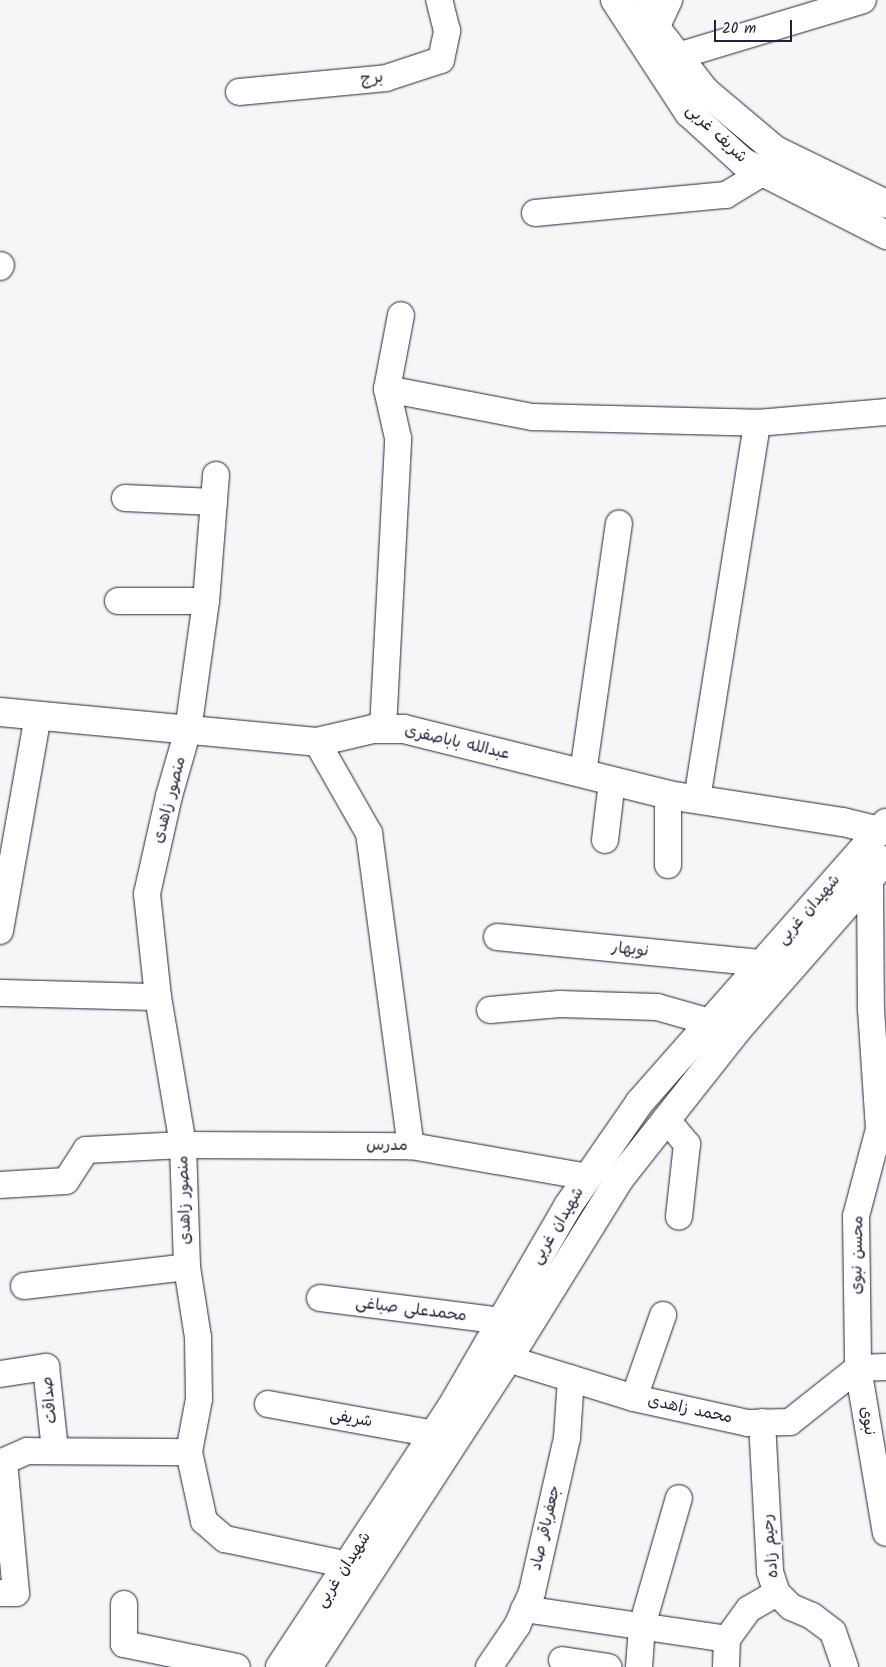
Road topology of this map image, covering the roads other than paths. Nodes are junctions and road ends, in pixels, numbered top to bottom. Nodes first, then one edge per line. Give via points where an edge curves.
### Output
1 (439, 0) edge
2 (615, 0) edge
3 (646, 0) edge
4 (669, 0) edge
5 (863, 0) edge
6 (656, 28) junction
7 (678, 56) junction
8 (239, 92) dead end
9 (764, 172) junction
10 (886, 204) edge
11 (536, 213) dead end
12 (886, 234) edge
13 (401, 315) dead end
14 (387, 389) junction
15 (886, 412) edge
16 (757, 423) junction
17 (216, 475) dead end
18 (125, 498) dead end
19 (214, 502) junction
20 (619, 524) dead end
21 (118, 601) dead end
22 (206, 601) junction
23 (0, 712) edge
24 (38, 716) junction
25 (383, 729) junction
26 (188, 730) junction
27 (317, 742) junction
28 (583, 773) junction
29 (612, 781) junction
30 (668, 795) junction
31 (697, 799) junction
32 (883, 827) edge
33 (605, 840) dead end
34 (668, 865) dead end
35 (878, 869) edge
36 (0, 931) edge
37 (498, 937) dead end
38 (763, 963) junction
39 (0, 994) edge
40 (158, 997) junction
41 (490, 1010) dead end
42 (710, 1022) junction
43 (666, 1119) junction
44 (183, 1145) junction
45 (411, 1146) junction
46 (878, 1172) edge
47 (588, 1177) junction
48 (0, 1185) edge
49 (680, 1217) dead end
50 (187, 1267) junction
51 (24, 1286) dead end
52 (320, 1298) dead end
53 (663, 1315) dead end
54 (501, 1321) junction
55 (508, 1359) junction
56 (886, 1367) edge
57 (858, 1368) junction
58 (0, 1374) edge
59 (571, 1378) junction
60 (634, 1398) junction
61 (268, 1404) dead end
62 (762, 1422) junction
63 (434, 1434) junction
64 (55, 1450) junction
65 (189, 1452) junction
66 (2, 1462) edge
67 (679, 1498) dead end
68 (886, 1533) edge
69 (348, 1565) junction
70 (0, 1593) edge
71 (777, 1593) junction
72 (124, 1604) dead end
73 (524, 1609) junction
74 (642, 1626) junction
75 (727, 1639) junction
76 (562, 1660) dead end
77 (237, 1667) edge
78 (280, 1667) edge
79 (308, 1667) edge
80 (489, 1667) edge
81 (608, 1667) edge
82 (638, 1667) edge
83 (726, 1667) edge
84 (845, 1667) edge

1 - 8 street, برج via 448,31 441,60 386,78
2 - 9 main road, شریف غربی via 689,113 743,162
3 - 6 main road, شریف غربی
4 - 6 street
5 - 7 street
6 - 7 main road, شریف غربی
7 - 10 main road, شریف غربی via 704,91 775,150
9 - 11 street via 726,195
9 - 12 main road, شریف غربی
13 - 14 street
14 - 16 street via 534,417
14 - 25 street via 398,438
15 - 16 street
16 - 31 street
17 - 19 street, منصور زاهدی
18 - 19 street
19 - 22 street, منصور زاهدی
20 - 28 street
21 - 22 street
22 - 26 street, منصور زاهدی
23 - 24 main road, عبدالله باباصفری
24 - 26 main road, عبدالله باباصفری
24 - 36 street
25 - 27 main road, عبدالله باباصفری
25 - 28 main road, عبدالله باباصفری via 404,729
26 - 27 main road, عبدالله باباصفری
26 - 40 street, منصور زاهدی via 147,894
27 - 45 street via 369,833
28 - 29 main road, عبدالله باباصفری
29 - 30 main road, عبدالله باباصفری
29 - 33 street
30 - 31 main road, عبدالله باباصفری
30 - 34 street
31 - 32 main road, عبدالله باباصفری
32 - 38 main road, شهیدان غربی
35 - 43 main road, شهیدان غربی via 737,1030
35 - 46 street, محسن نبوی via 872,1009 879,1130
37 - 38 street, نوبهار
38 - 42 main road, شهیدان غربی
39 - 40 street
40 - 44 street, منصور زاهدی
41 - 42 street via 560,1004 657,1007
42 - 47 main road, شهیدان غربی via 640,1102
43 - 49 street via 688,1144
43 - 55 main road, شهیدان غربی via 621,1177
44 - 45 street, مدرس
44 - 48 street, مدرس via 86,1150 66,1181
44 - 50 street, منصور زاهدی
45 - 47 street, مدرس
46 - 57 street, محسن نبوی via 856,1216
47 - 54 main road, شهیدان غربی
50 - 51 street
50 - 65 street, منصور زاهدی via 198,1337 198,1399
52 - 54 street, محمدعلی صباغی
53 - 60 street
54 - 63 main road, شهیدان غربی
55 - 59 street, محمد زاهدی
55 - 79 main road, شهیدان غربی
56 - 57 street
57 - 62 street, محمد زاهدی via 790,1422
57 - 68 street, نبوی
58 - 64 street, صداقت via 46,1367
59 - 60 street, محمد زاهدی
59 - 73 street, جعفرباقر صاد via 567,1438 532,1592
60 - 62 street, محمد زاهدی via 748,1423
61 - 63 street, شریفی
62 - 71 street, رحیم زاده via 770,1572
63 - 69 main road, شهیدان غربی
64 - 65 street
64 - 66 street via 27,1450
65 - 69 street, منصور زاهدی via 204,1521 225,1539
66 - 70 street via 16,1593
67 - 74 street
69 - 78 main road, شهیدان غربی
71 - 75 street via 749,1608
71 - 84 street, رحیم زاده via 791,1607 812,1616 833,1632
72 - 77 street via 124,1644
73 - 74 street
73 - 80 street, جعفرباقر صاد
74 - 75 street
74 - 82 street
75 - 83 street
76 - 81 street

